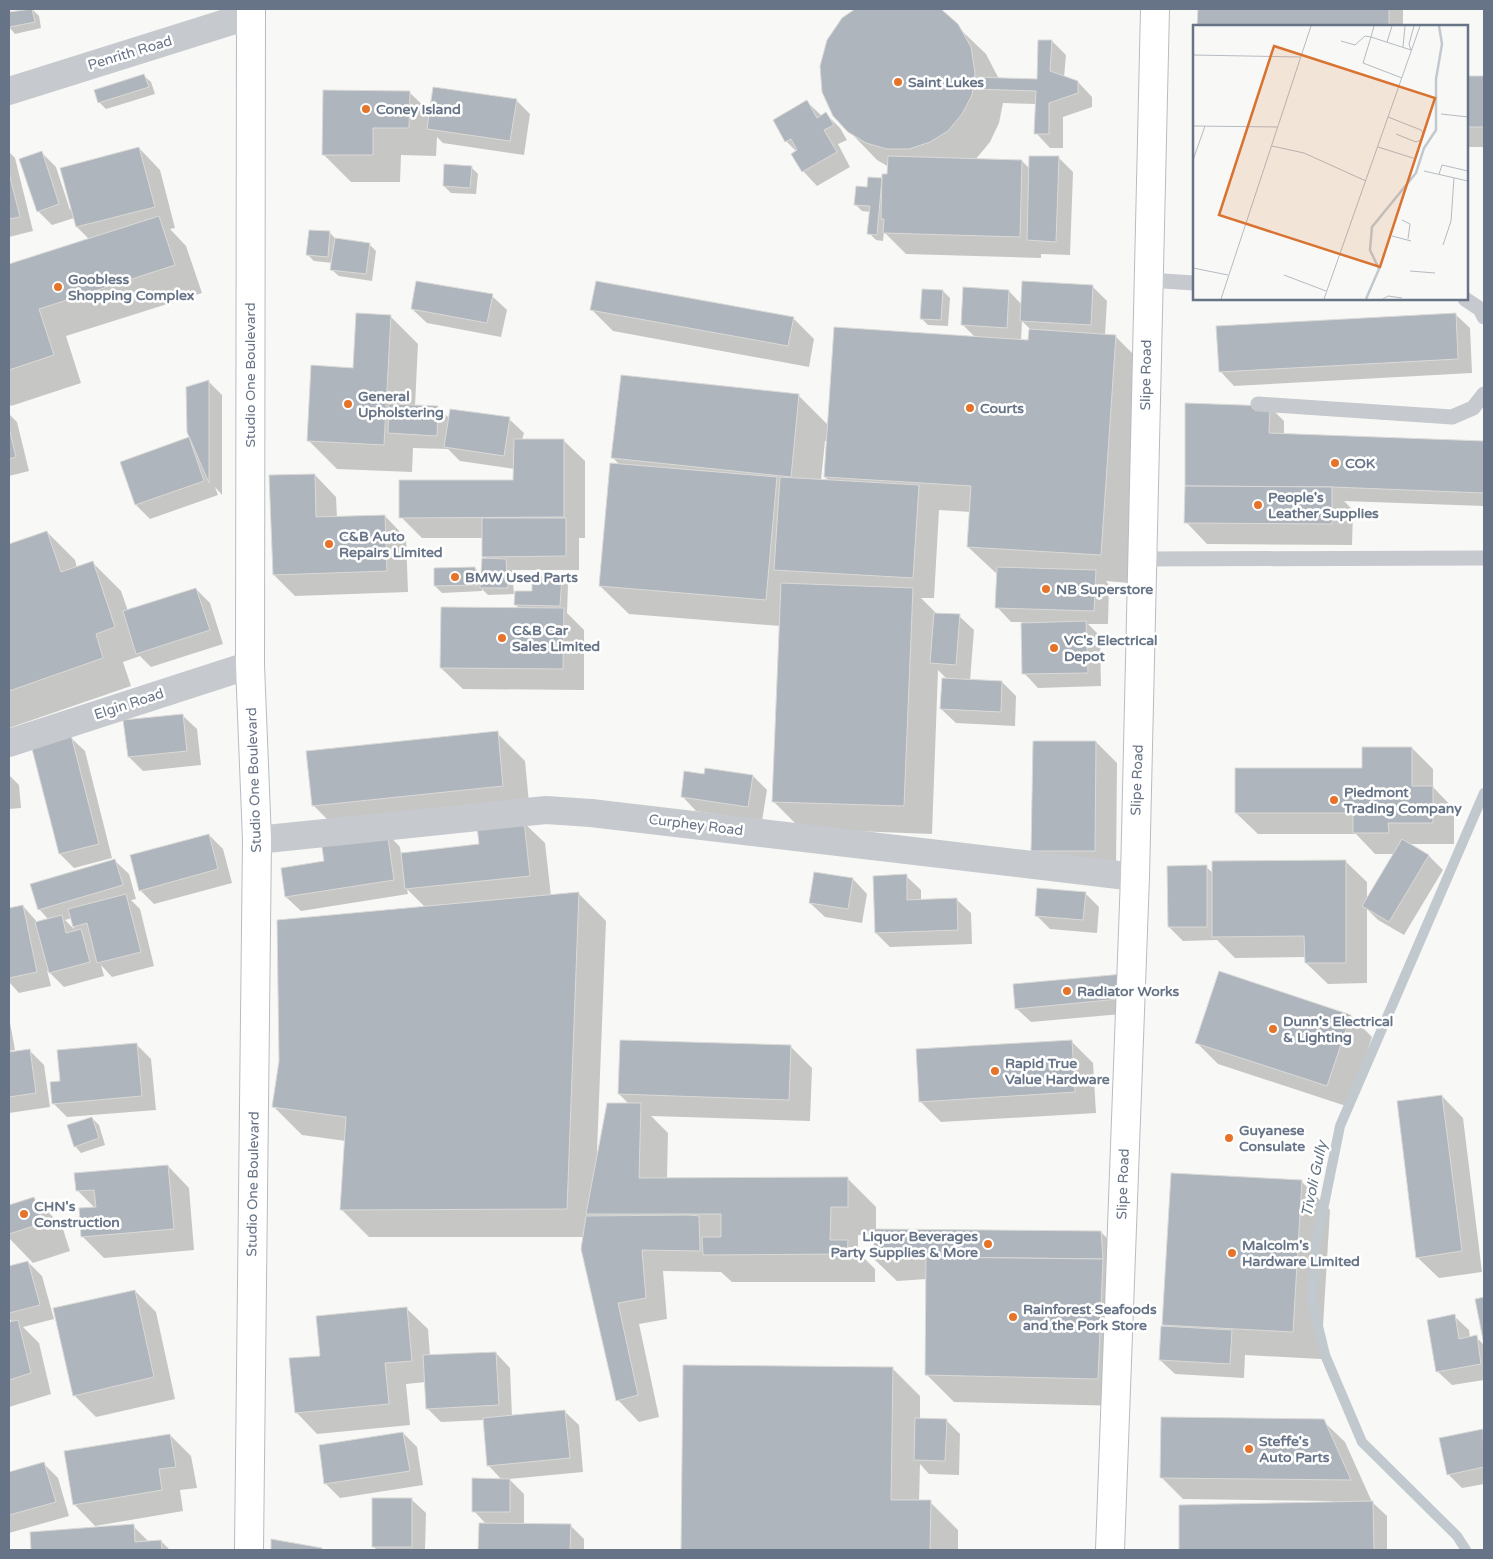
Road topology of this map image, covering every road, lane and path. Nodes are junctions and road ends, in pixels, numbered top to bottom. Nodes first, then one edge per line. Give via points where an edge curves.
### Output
1 (1155, 9) edge
2 (251, 12) edge
3 (9, 91) edge
4 (1148, 280) junction
5 (1193, 283) edge
6 (1466, 300) edge
7 (1484, 317) edge
8 (1484, 394) edge
9 (1258, 404) dead end
10 (1484, 558) edge
11 (1143, 559) junction
12 (250, 665) junction
13 (9, 743) edge
14 (257, 840) junction
15 (1135, 877) junction
16 (249, 1550) edge
17 (1110, 1550) edge

1 - 4 main road, Slipe Road
2 - 3 street, Penrith Road
2 - 12 main road, Studio One Boulevard
4 - 5 lane
4 - 11 main road, Slipe Road
6 - 7 lane via 1480,309
8 - 9 lane via 1473,408 1452,416
10 - 11 lane
11 - 15 main road, Slipe Road
12 - 13 street, Elgin Road
12 - 14 main road, Studio One Boulevard
14 - 15 street, Curphey Road via 546,810 591,812
14 - 16 main road, Studio One Boulevard
15 - 17 main road, Slipe Road

